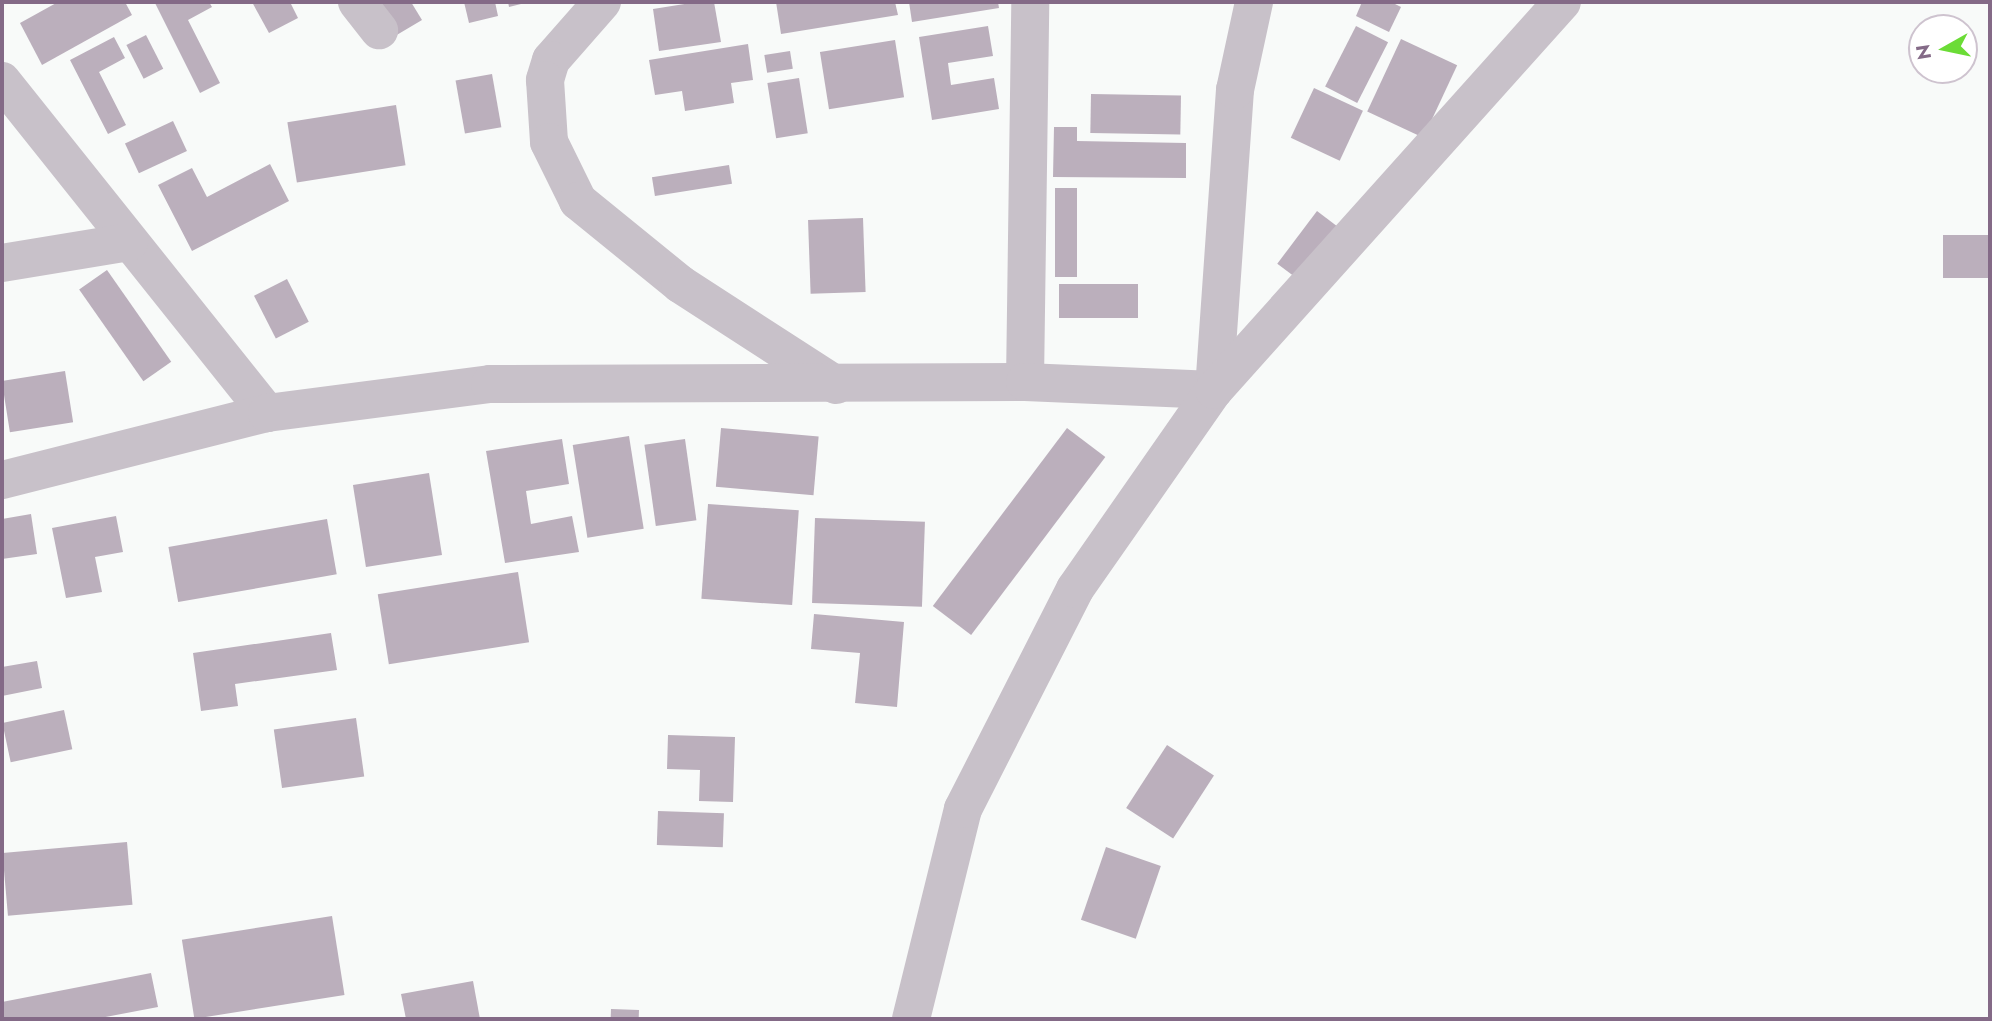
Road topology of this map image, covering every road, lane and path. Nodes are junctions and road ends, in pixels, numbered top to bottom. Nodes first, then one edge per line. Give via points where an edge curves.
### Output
1 (601, 2) edge
2 (1030, 2) edge
3 (1254, 2) edge
4 (1562, 2) edge
5 (2, 81) edge
6 (129, 242) junction
7 (2, 263) edge
8 (1025, 382) junction
9 (837, 386) junction
10 (1214, 390) junction
11 (267, 413) junction
12 (2, 480) edge
13 (911, 1019) edge

1 - 9 street via 551,60 545,80 549,142 578,201 680,284
2 - 8 street
3 - 10 street via 1235,90
4 - 10 street
5 - 6 street
6 - 7 street
6 - 11 street
8 - 9 street
8 - 10 street
9 - 11 street via 490,384
10 - 13 street via 1075,589 963,810
11 - 12 street

